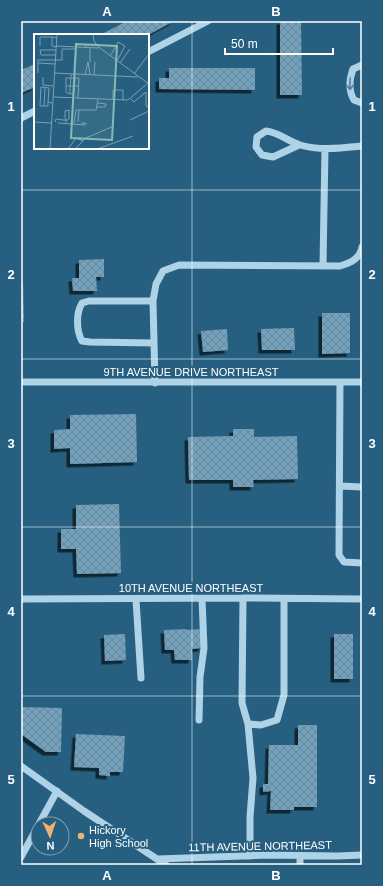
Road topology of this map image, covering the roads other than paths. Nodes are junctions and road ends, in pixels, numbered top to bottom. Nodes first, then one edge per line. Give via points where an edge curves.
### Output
1 (208, 21) edge
2 (149, 51) edge
3 (362, 65) edge
4 (362, 103) edge
5 (34, 112) edge
6 (21, 118) edge
7 (299, 145) junction
8 (362, 146) edge
9 (325, 149) junction
10 (362, 153) edge
11 (362, 247) edge
12 (323, 266) junction
13 (154, 301) junction
14 (154, 343) junction
15 (21, 382) edge
16 (340, 382) junction
17 (362, 382) edge
18 (155, 383) junction
19 (340, 486) junction
20 (362, 487) edge
21 (362, 563) edge
22 (243, 598) junction
23 (21, 599) edge
24 (202, 599) junction
25 (284, 599) junction
26 (136, 600) junction
27 (362, 600) edge
28 (141, 678) dead end
29 (199, 720) dead end
30 (248, 724) junction
31 (21, 766) edge
32 (57, 791) junction
33 (44, 816) edge
34 (30, 841) edge
35 (362, 855) edge
36 (250, 856) junction
37 (300, 856) junction
38 (21, 857) edge
39 (158, 859) junction
40 (166, 865) edge
41 (300, 865) edge

1 - 2 street
3 -> 4 street via 353,69 350,78 350,93 354,100
5 - 6 street
7 - 7 street via 276,133 266,131 257,137 256,147 262,155 273,157
7 - 9 street
8 - 9 street
8 - 10 street
9 - 12 street
11 - 12 street via 353,262 340,266
12 - 13 street via 179,265 163,271 156,284
13 - 14 street
13 - 14 street via 82,303 79,309 78,334 82,341 90,342
14 - 18 street
15 - 18 street, 9TH AVENUE DRIVE NORTHEAST
16 - 17 street, 9TH AVENUE DRIVE NORTHEAST
16 - 18 street, 9TH AVENUE DRIVE NORTHEAST
16 - 19 street
19 - 20 street
19 - 21 street via 339,555 344,562
22 - 24 street, 10TH AVENUE NORTHEAST
22 - 25 street, 10TH AVENUE NORTHEAST
22 - 30 street via 242,703
23 - 26 street, 10TH AVENUE NORTHEAST
24 - 26 street, 10TH AVENUE NORTHEAST
24 - 29 street via 204,648
25 - 27 street, 10TH AVENUE NORTHEAST
25 - 30 street via 284,696 277,720 261,725
26 - 28 street
30 - 36 street via 253,778
31 - 32 street
32 - 33 street
32 - 39 street
34 - 38 street
35 - 37 street, 11TH AVENUE NORTHEAST
36 - 37 street, 11TH AVENUE NORTHEAST
36 - 39 street, 11TH AVENUE NORTHEAST
37 - 41 street
39 - 40 street

